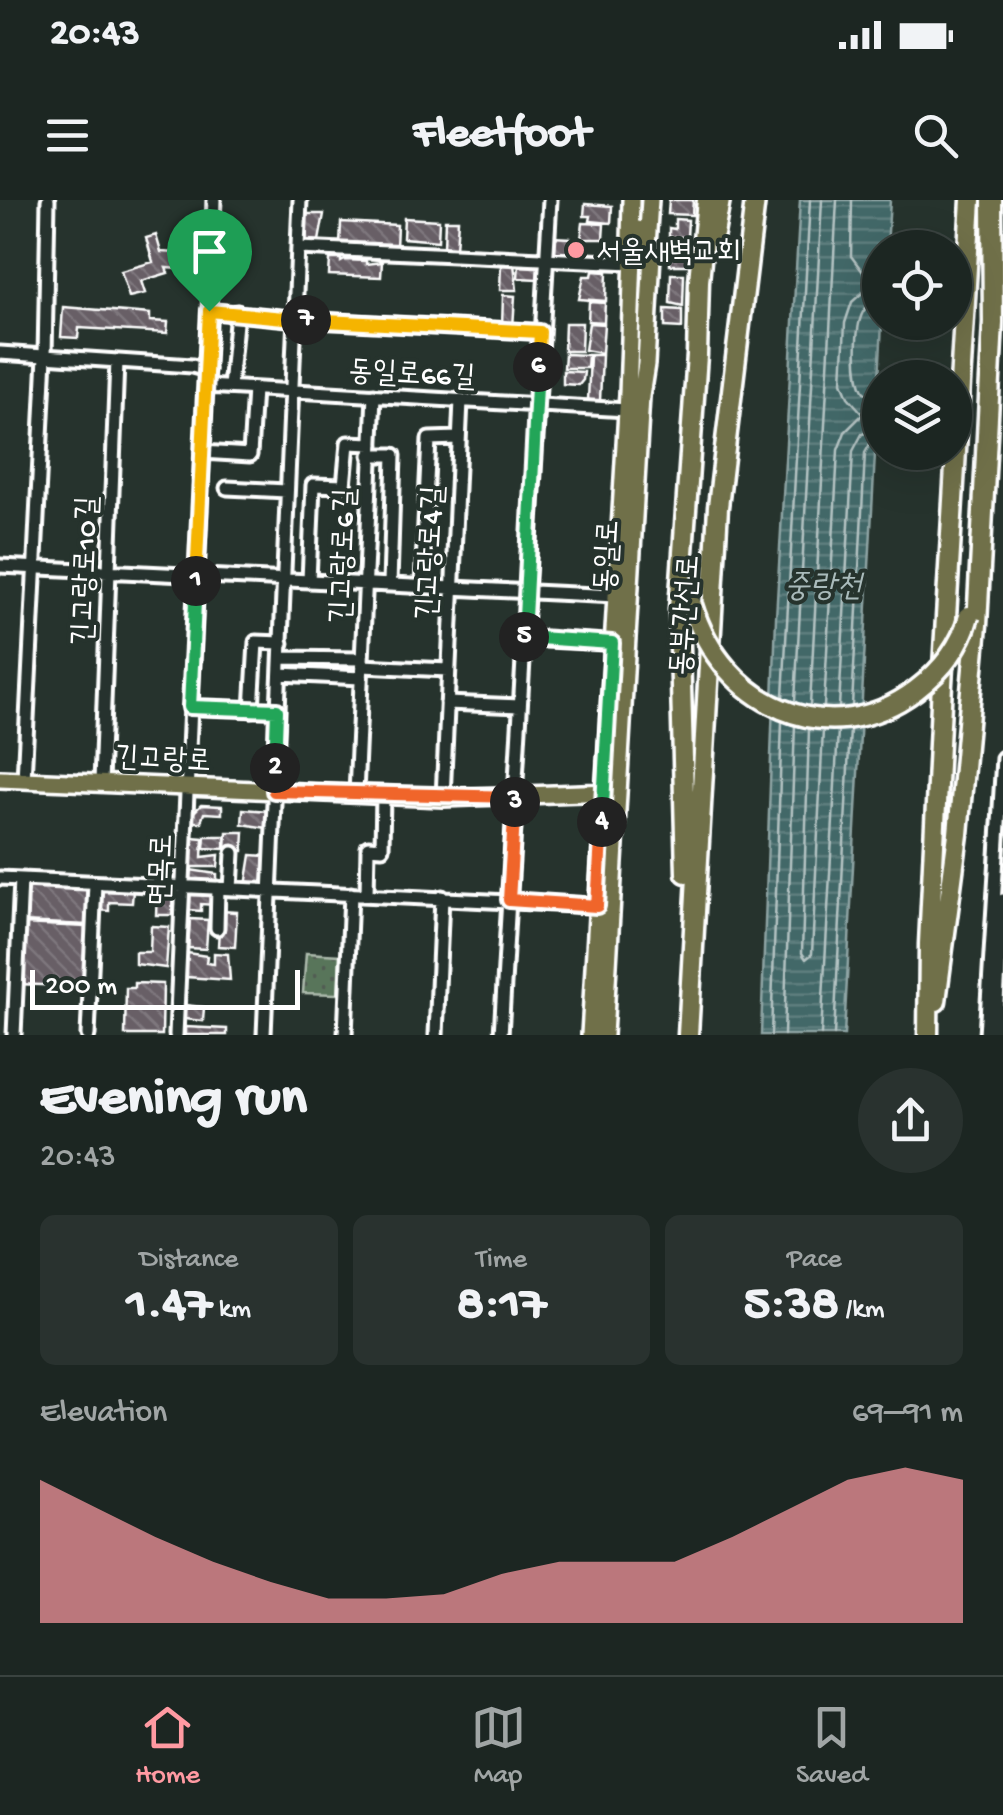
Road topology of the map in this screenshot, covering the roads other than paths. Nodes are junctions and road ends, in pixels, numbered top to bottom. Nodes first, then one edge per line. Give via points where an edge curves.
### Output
1 (48, 200) edge
2 (214, 200) edge
3 (300, 200) edge
4 (550, 200) edge
5 (631, 200) edge
6 (640, 200) edge
7 (650, 200) edge
8 (660, 200) edge
9 (707, 200) edge
10 (720, 200) edge
11 (754, 200) edge
12 (972, 200) edge
13 (992, 200) edge
14 (1003, 225) edge
15 (299, 248) junction
16 (652, 256) junction
17 (633, 259) junction
18 (546, 260) junction
19 (700, 310) junction
20 (209, 311) junction
21 (237, 312) junction
22 (295, 319) junction
23 (993, 322) junction
24 (540, 332) junction
25 (0, 353) edge
26 (45, 356) junction
27 (117, 361) junction
28 (207, 370) junction
29 (206, 386) junction
30 (230, 387) junction
31 (254, 388) junction
32 (291, 391) junction
33 (374, 395) junction
34 (460, 400) junction
35 (536, 404) junction
36 (627, 410) junction
37 (460, 438) junction
38 (371, 449) junction
39 (202, 452) junction
40 (227, 488) dead end
41 (286, 491) junction
42 (684, 546) junction
43 (978, 562) junction
44 (0, 566) edge
45 (35, 568) junction
46 (108, 571) junction
47 (196, 575) junction
48 (285, 581) junction
49 (309, 581) junction
50 (366, 584) junction
51 (390, 584) junction
52 (422, 586) junction
53 (452, 588) junction
54 (525, 591) junction
55 (616, 596) junction
56 (524, 639) junction
57 (282, 643) junction
58 (612, 643) junction
59 (281, 658) junction
60 (362, 668) junction
61 (448, 670) junction
62 (280, 674) junction
63 (447, 703) junction
64 (520, 706) junction
65 (190, 707) junction
66 (252, 710) junction
67 (277, 710) junction
68 (608, 715) junction
69 (623, 738) junction
70 (1003, 758) edge
71 (0, 779) edge
72 (24, 780) junction
73 (101, 782) junction
74 (187, 785) junction
75 (274, 791) junction
76 (612, 792) junction
77 (356, 794) junction
78 (383, 795) junction
79 (515, 797) junction
80 (443, 798) junction
81 (234, 853) dead end
82 (0, 878) edge
83 (21, 879) junction
84 (94, 884) junction
85 (183, 887) junction
86 (225, 889) junction
87 (270, 890) junction
88 (352, 894) junction
89 (367, 894) junction
90 (442, 898) junction
91 (509, 900) junction
92 (1003, 900) edge
93 (597, 906) junction
94 (218, 928) dead end
95 (692, 953) junction
96 (928, 1032) edge
97 (14, 1035) edge
98 (88, 1035) edge
99 (176, 1035) edge
100 (264, 1035) edge
101 (345, 1035) edge
102 (436, 1035) edge
103 (501, 1035) edge
104 (590, 1035) edge
105 (604, 1035) edge
106 (688, 1035) edge
107 (986, 1035) edge
108 (995, 1035) edge

1 - 26 street
2 - 20 street, 면목로
3 - 15 street
4 - 18 street
5 - 17 main road
6 - 17 main road, 동일로
7 - 16 main road, 동일로
8 - 16 main road
9 - 19 highway
10 - 19 highway
11 - 95 highway, 동부간선로 via 718,507
12 - 96 highway
13 - 23 highway
14 - 23 highway
15 - 18 street
15 - 22 street
16 - 69 main road, 동일로
17 - 18 street
17 - 36 main road, 동일로
18 - 24 street
19 - 42 highway
20 - 21 street
20 - 28 street, 면목로
21 - 22 street
21 - 30 street
22 - 24 street
22 - 32 street
23 - 43 highway
24 - 35 street
25 - 26 street
26 - 27 street
26 - 45 street
27 - 28 street
27 - 46 street, 긴고랑로10길
28 - 29 street, 면목로
29 - 30 street, 동일로66길
29 - 39 street, 면목로
30 - 31 street, 동일로66길
31 - 32 street, 동일로66길
31 - 39 street via 250,455
32 - 33 street, 동일로66길
32 - 41 street
33 - 34 street, 동일로66길
33 - 38 street, 긴고랑로6길
34 - 35 street, 동일로66길
34 - 37 street, 긴고랑로4길
35 - 36 street, 동일로66길
35 - 54 street
36 - 55 main road, 동일로
37 - 52 street via 429,438
37 - 53 street, 긴고랑로4길
38 - 49 street, 긴고랑로6길 via 348,443 344,486 312,486
38 - 50 street, 긴고랑로6길
38 - 51 street, 긴고랑로6길 via 394,455
39 - 47 street, 면목로
40 - 41 street
41 - 48 street
42 - 43 highway, bridge via 692,605 710,650 734,680 770,704 826,718 872,714 930,678 970,616
42 - 95 highway via 678,652
43 - 96 highway via 958,834 941,983
44 - 45 street
45 - 46 street
45 - 72 street
46 - 47 street
46 - 73 street, 긴고랑로10길
47 - 48 street
47 - 65 street, 면목로
48 - 49 street
48 - 57 street
49 - 50 street
50 - 51 street
50 - 60 street, 긴고랑로6길
51 - 52 street
52 - 53 street
53 - 54 street
53 - 61 street, 긴고랑로4길
54 - 55 street
54 - 56 street
55 - 58 main road, 동일로
56 - 58 street
56 - 64 street
57 - 59 street
57 - 66 street via 256,642
58 - 68 main road, 동일로
59 - 60 street, 긴고랑로6길
59 - 62 street
60 - 61 street
60 - 62 street
60 - 77 street, 긴고랑로6길
61 - 63 street, 긴고랑로4길
62 - 67 street
63 - 64 street
63 - 80 street, 긴고랑로4길
64 - 79 street
65 - 66 street
65 - 74 street, 면목로
66 - 67 street
67 - 75 street
68 - 69 main road via 614,742
68 - 76 main road, 동일로
69 - 76 main road, 동일로
70 - 107 street
71 - 72 main road, 긴고랑로
72 - 73 main road, 긴고랑로
73 - 74 main road, 긴고랑로
74 - 75 main road, 긴고랑로
74 - 85 street, 면목로
75 - 77 main road, 긴고랑로
75 - 87 street
76 - 79 main road, 긴고랑로
76 - 93 main road, 동일로
76 - 105 main road, 동일로
77 - 78 main road, 긴고랑로
78 - 80 main road, 긴고랑로
78 - 89 street
79 - 80 main road, 긴고랑로
79 - 91 street
81 - 86 street
82 - 83 street
83 - 84 street
83 - 97 street
84 - 85 street
84 - 98 street
85 - 86 street
85 - 99 street, 면목로
86 - 87 street
86 - 94 street
87 - 88 street
87 - 100 street
88 - 89 street
88 - 101 street
89 - 90 street
90 - 91 street
90 - 102 street
91 - 93 street
91 - 103 street
92 - 108 street
93 - 104 main road, 동일로
95 - 106 highway, 동부간선로

